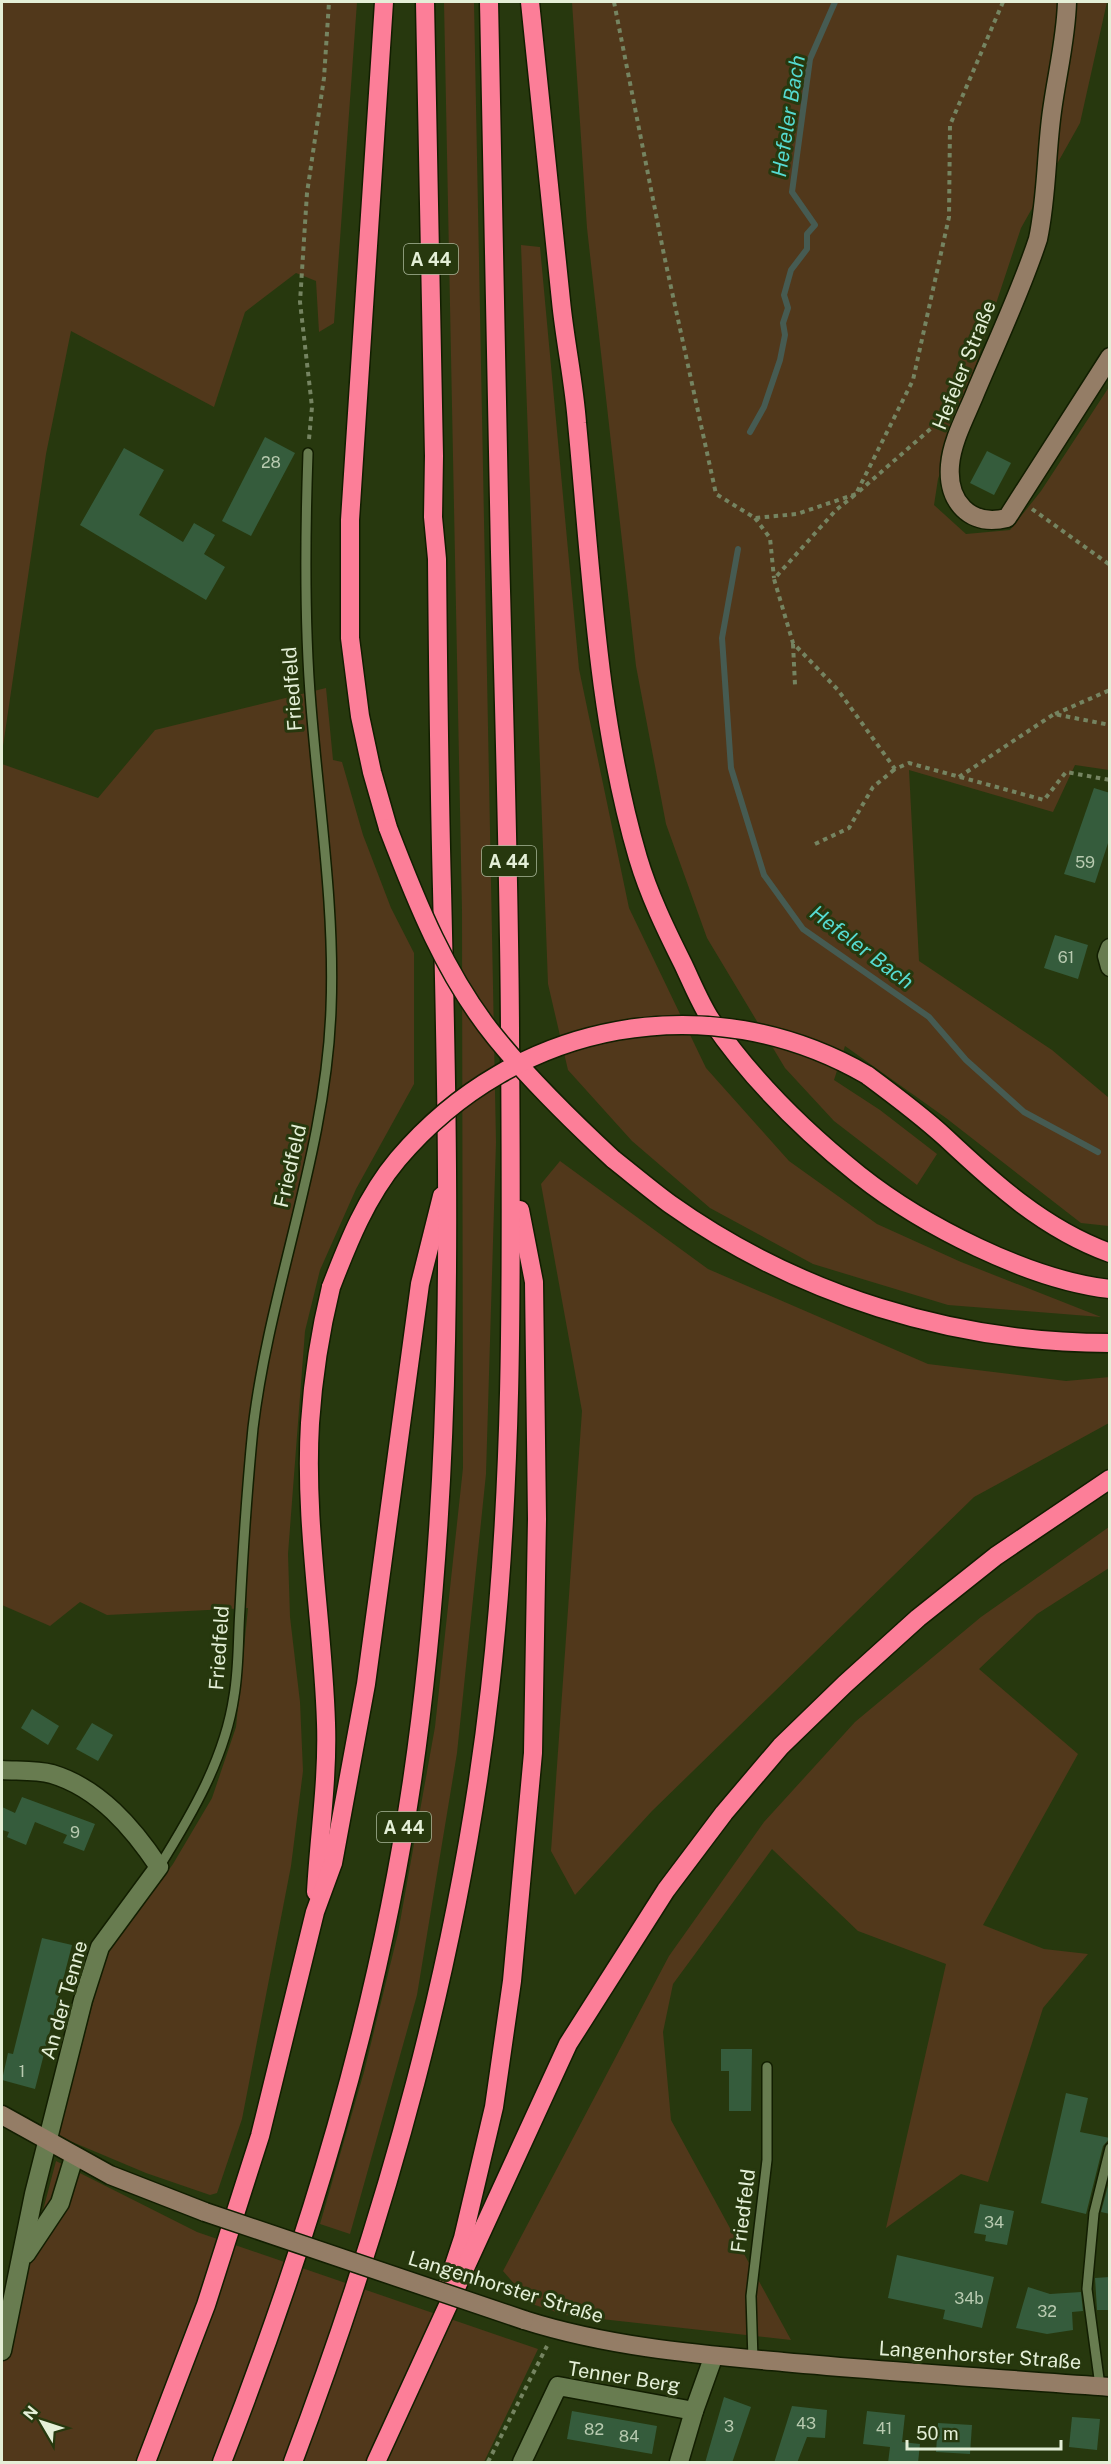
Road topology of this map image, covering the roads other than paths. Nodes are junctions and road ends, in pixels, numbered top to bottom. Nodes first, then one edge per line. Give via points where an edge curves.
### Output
1 (384, 2) edge
2 (425, 2) edge
3 (489, 2) edge
4 (531, 2) edge
5 (1067, 2) edge
6 (1110, 357) edge
7 (308, 453) road end
8 (1110, 948) edge
9 (1110, 967) edge
10 (449, 1168) junction
11 (512, 1168) junction
12 (1110, 1253) edge
13 (1110, 1289) edge
14 (1110, 1343) edge
15 (1110, 1479) edge
16 (2, 1770) edge
17 (159, 1867) junction
18 (315, 1912) junction
19 (767, 2067) dead end
20 (2, 2115) edge
21 (48, 2142) junction
22 (1110, 2148) edge
23 (74, 2157) junction
24 (22, 2260) junction
25 (2, 2351) edge
26 (713, 2358) junction
27 (753, 2360) junction
28 (420, 2364) junction
29 (1105, 2387) edge
30 (694, 2411) junction
31 (146, 2463) edge
32 (222, 2463) edge
33 (293, 2463) edge
34 (376, 2463) edge
35 (522, 2463) edge
36 (679, 2463) edge

1 - 14 highway, bridge via 350,520 350,638 372,772 388,828 426,922 468,999 496,1038 580,1129 671,1204 734,1244 799,1277 926,1322 1013,1338
2 - 10 highway, A 44
3 - 11 highway, A 44
4 - 13 highway via 602,670 638,858 663,924 710,1018 782,1106 821,1144 882,1193 977,1247 1052,1276
5 - 6 street, Hefeler Straße via 1038,239 950,463 955,498 977,519 1008,518
7 - 17 lane, Friedfeld via 304,551 307,648 332,929 326,1092 258,1390 246,1491 234,1695 218,1756 198,1803
8 - 9 street
10 - 18 highway via 420,1284 366,1684 333,1863
10 - 32 highway, A 44 via 441,1503 412,1784 364,2025 333,2145 297,2261
11 - 28 highway via 534,1282 537,1519 533,1753 512,1981 494,2107 463,2238
11 - 33 highway, A 44 via 511,1412 490,1693 475,1793 428,2039 396,2157 357,2283
12 - 18 highway, bridge via 1066,1233 1020,1204 867,1075 802,1043 738,1029 649,1026 563,1044 485,1082 448,1108 397,1160 352,1232 331,1287 320,1333 310,1425 326,1725
15 - 28 highway via 996,1556 918,1618 781,1746 724,1814 666,1890 568,2044
16 - 17 street via 50,1774 76,1783 116,1814 141,1840
17 - 21 street, An der Tenne via 100,1947
18 - 31 highway via 260,2136 206,2305
19 - 27 lane, Friedfeld via 767,2160 751,2295
20 - 21 street, Langenhorster Straße
21 - 23 street, Langenhorster Straße
21 - 24 street, An der Tenne
22 - 29 lane, Langenhorster Straße via 1094,2213 1087,2289
23 - 24 street via 60,2203
23 - 26 street, Langenhorster Straße, bridge via 205,2212 524,2320 632,2347
24 - 25 street, An der Tenne
26 - 27 street, Langenhorster Straße
26 - 30 street, Tenner Berg
27 - 29 street, Langenhorster Straße
28 - 34 highway
30 - 35 street, Tenner Berg via 558,2385
30 - 36 street, Tenner Berg

